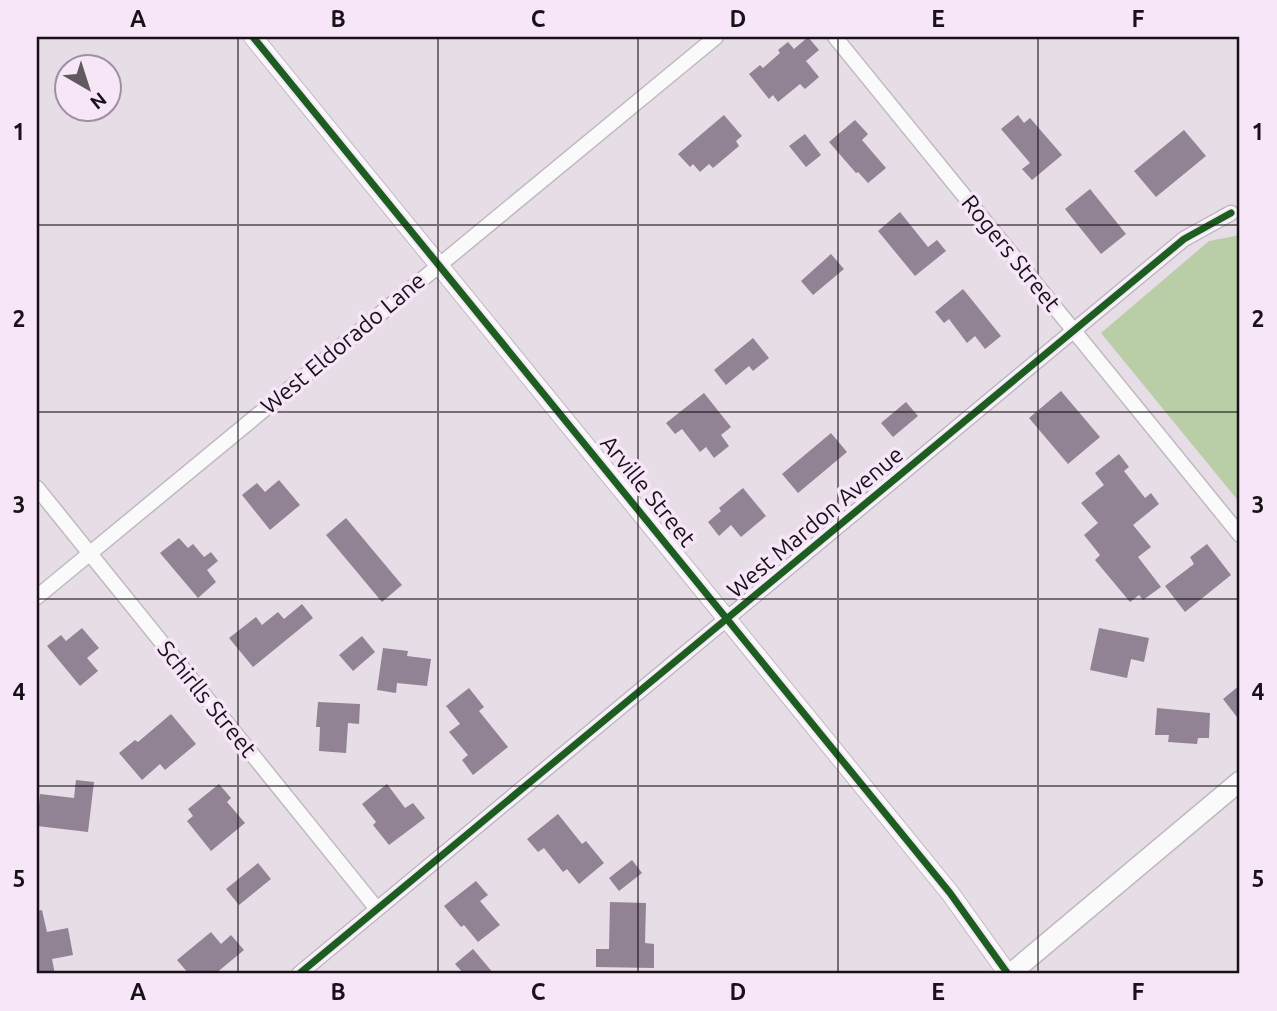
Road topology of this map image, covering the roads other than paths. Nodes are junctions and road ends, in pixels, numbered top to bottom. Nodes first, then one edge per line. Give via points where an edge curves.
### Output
1 (253, 37) edge
2 (716, 37) edge
3 (835, 37) edge
4 (1231, 213) dead end
5 (438, 265) junction
6 (1074, 330) junction
7 (37, 488) edge
8 (1240, 535) edge
9 (89, 553) junction
10 (37, 597) edge
11 (729, 619) junction
12 (1240, 781) edge
13 (377, 909) junction
14 (299, 974) edge
15 (1009, 974) edge

1 - 5 street, Arville Street
2 - 5 street, West Eldorado Lane
3 - 6 street, Rogers Street
4 - 6 street, West Mardon Avenue via 1184,239
5 - 9 street, West Eldorado Lane
5 - 11 street, Arville Street
6 - 8 street, Rogers Street
6 - 11 street, West Mardon Avenue
7 - 9 street, Schirlls Street
9 - 10 street, West Eldorado Lane
9 - 13 street, Schirlls Street
11 - 13 street, West Mardon Avenue
11 - 15 street, Arville Street via 950,893
12 - 15 main road
13 - 14 street, West Mardon Avenue

